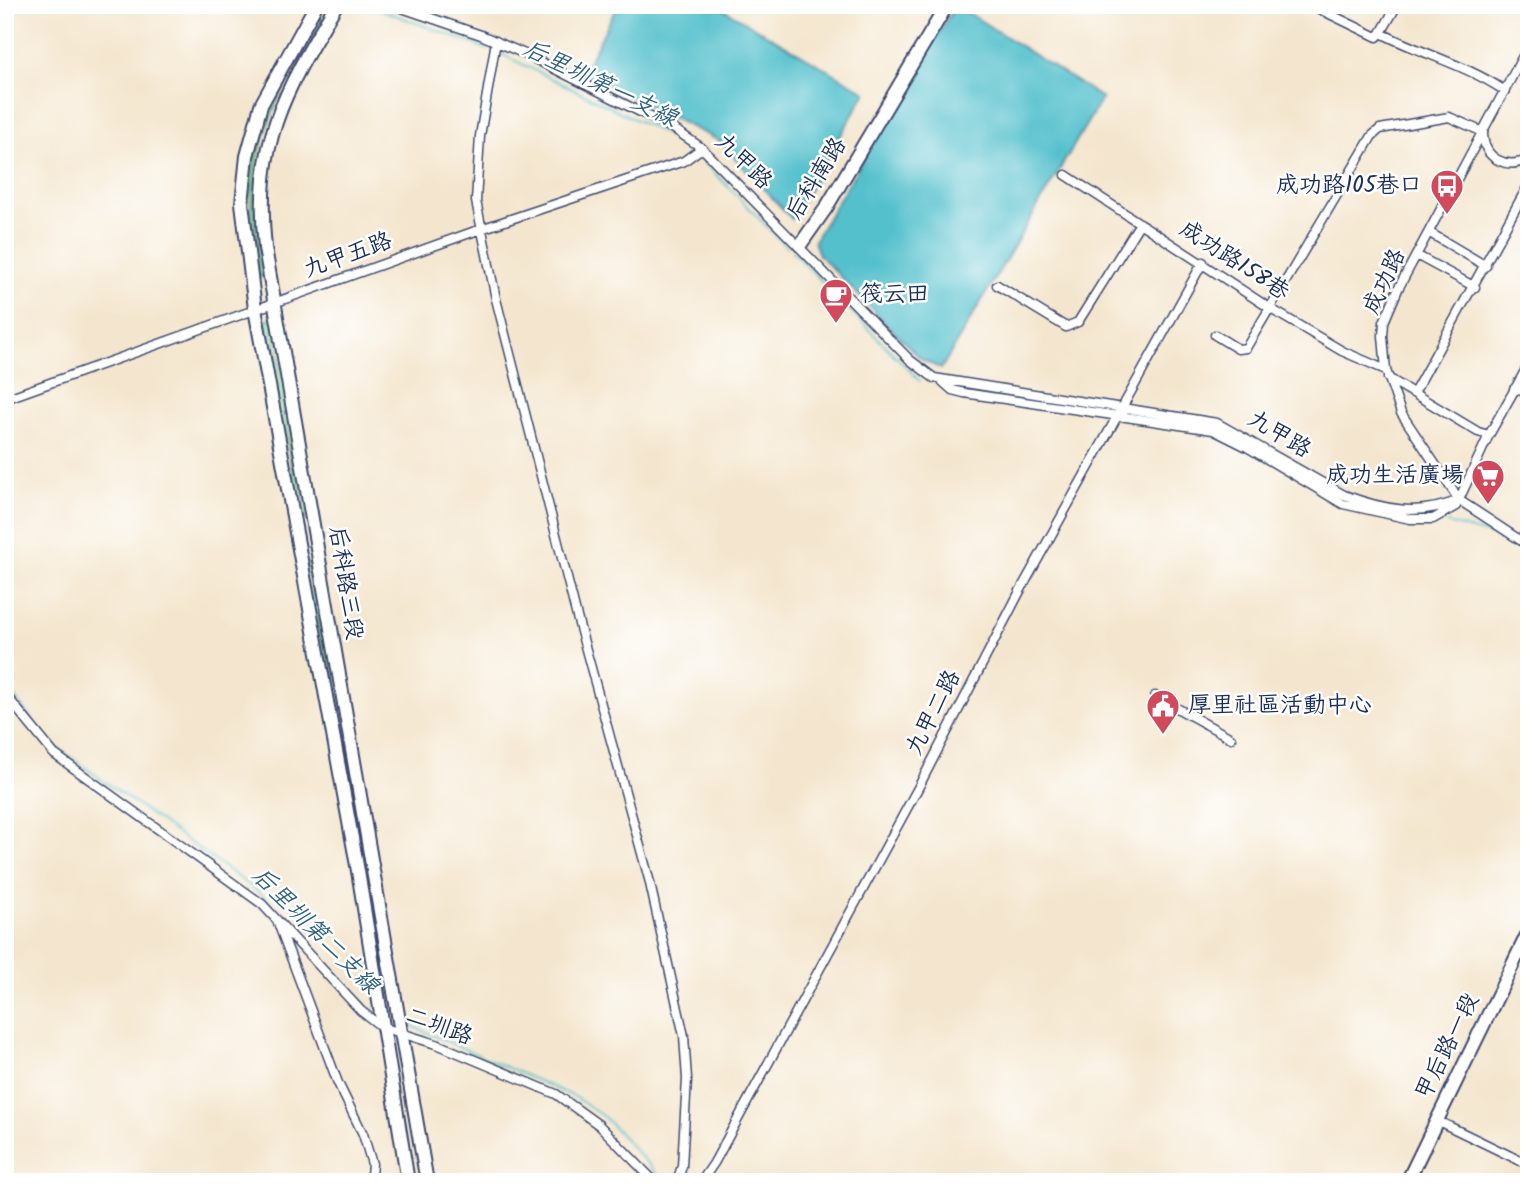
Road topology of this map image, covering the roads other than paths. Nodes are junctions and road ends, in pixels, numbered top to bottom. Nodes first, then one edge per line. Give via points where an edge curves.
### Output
1 (316, 5) edge
2 (336, 5) edge
3 (393, 5) edge
4 (938, 5) edge
5 (947, 5) edge
6 (1311, 5) edge
7 (1397, 5) edge
8 (1381, 33) junction
9 (496, 41) junction
10 (1529, 45) edge
11 (1505, 91) junction
12 (1483, 132) junction
13 (702, 148) junction
14 (1529, 159) edge
15 (1066, 175) dead end
16 (1529, 184) edge
17 (1140, 223) junction
18 (481, 229) junction
19 (1430, 233) junction
20 (800, 244) junction
21 (1418, 256) junction
22 (1203, 262) junction
23 (1486, 266) junction
24 (997, 285) dead end
25 (1475, 287) junction
26 (275, 303) junction
27 (255, 309) junction
28 (1272, 309) junction
29 (1215, 335) dead end
30 (1529, 364) edge
31 (1387, 374) junction
32 (1514, 388) junction
33 (1414, 393) junction
34 (1529, 393) edge
35 (5, 399) edge
36 (1120, 411) junction
37 (1489, 435) junction
38 (1459, 500) junction
39 (1529, 546) edge
40 (5, 694) edge
41 (1155, 696) dead end
42 (1231, 738) dead end
43 (277, 920) junction
44 (1529, 931) edge
45 (1523, 955) edge
46 (382, 1027) junction
47 (401, 1032) junction
48 (1436, 1120) junction
49 (1529, 1165) edge
50 (363, 1182) edge
51 (408, 1182) edge
52 (427, 1182) edge
53 (655, 1182) edge
54 (677, 1182) edge
55 (701, 1182) edge
56 (1407, 1182) edge

1 - 27 street, 后科路三段 via 261,105 247,156 242,203
2 - 26 street, 后科路三段 via 278,113 264,160 261,207
3 - 9 street, 九甲路
4 - 20 street, 后科南路
5 - 20 street, 后科南路
6 - 8 street via 1377,37
7 - 8 street
8 - 11 street via 1480,74
9 - 13 street, 九甲路 via 674,129
9 - 18 street via 480,136 476,201
10 - 11 street, 成功路
11 - 12 street, 成功路
12 - 14 street via 1483,144 1494,158 1516,165
12 - 19 street, 成功路
12 - 28 street via 1449,117 1380,128
13 - 18 street, 九甲五路 via 684,161
13 - 20 street, 九甲路
15 - 17 street, 成功路158巷
16 - 23 street
17 - 22 street, 成功路158巷
17 - 24 street via 1078,322 1066,327
18 - 26 street, 九甲五路
18 - 54 street via 577,617 649,879 684,1036 687,1079
19 - 21 street, 成功路
19 - 23 street
20 - 36 street, 九甲路 via 910,360 942,381
21 - 25 street
21 - 31 street, 成功路 via 1384,322
22 - 28 street, 成功路158巷
22 - 36 street, 九甲二路
23 - 25 street
25 - 33 street
26 - 27 street, 九甲五路
26 - 47 street, 后科路三段
27 - 35 street, 九甲五路
27 - 46 street, 后科路三段 via 358,871
28 - 29 street via 1246,348 1238,349
28 - 31 street, 成功路158巷
30 - 32 street
31 - 33 street, 成功路158巷
31 - 38 street, 成功路 via 1411,431
32 - 34 street
32 - 37 street
33 - 37 street, 成功路158巷
36 - 38 street, 九甲路 via 1217,423 1366,503 1410,512 1430,511
36 - 55 street, 九甲二路
37 - 38 street
38 - 39 street, 成功路
40 - 43 street, 二圳路 via 54,754 240,887
41 - 42 street
43 - 46 street, 二圳路 via 361,1011
43 - 50 street via 338,1083 363,1134 372,1164 371,1175
44 - 45 street, 甲后路一段
45 - 48 street, 甲后路一段
46 - 47 street, 二圳路
46 - 51 street, 后科路三段
47 - 52 street, 后科路三段
47 - 53 street, 二圳路 via 564,1098 599,1125
48 - 49 street
48 - 56 street, 甲后路一段

